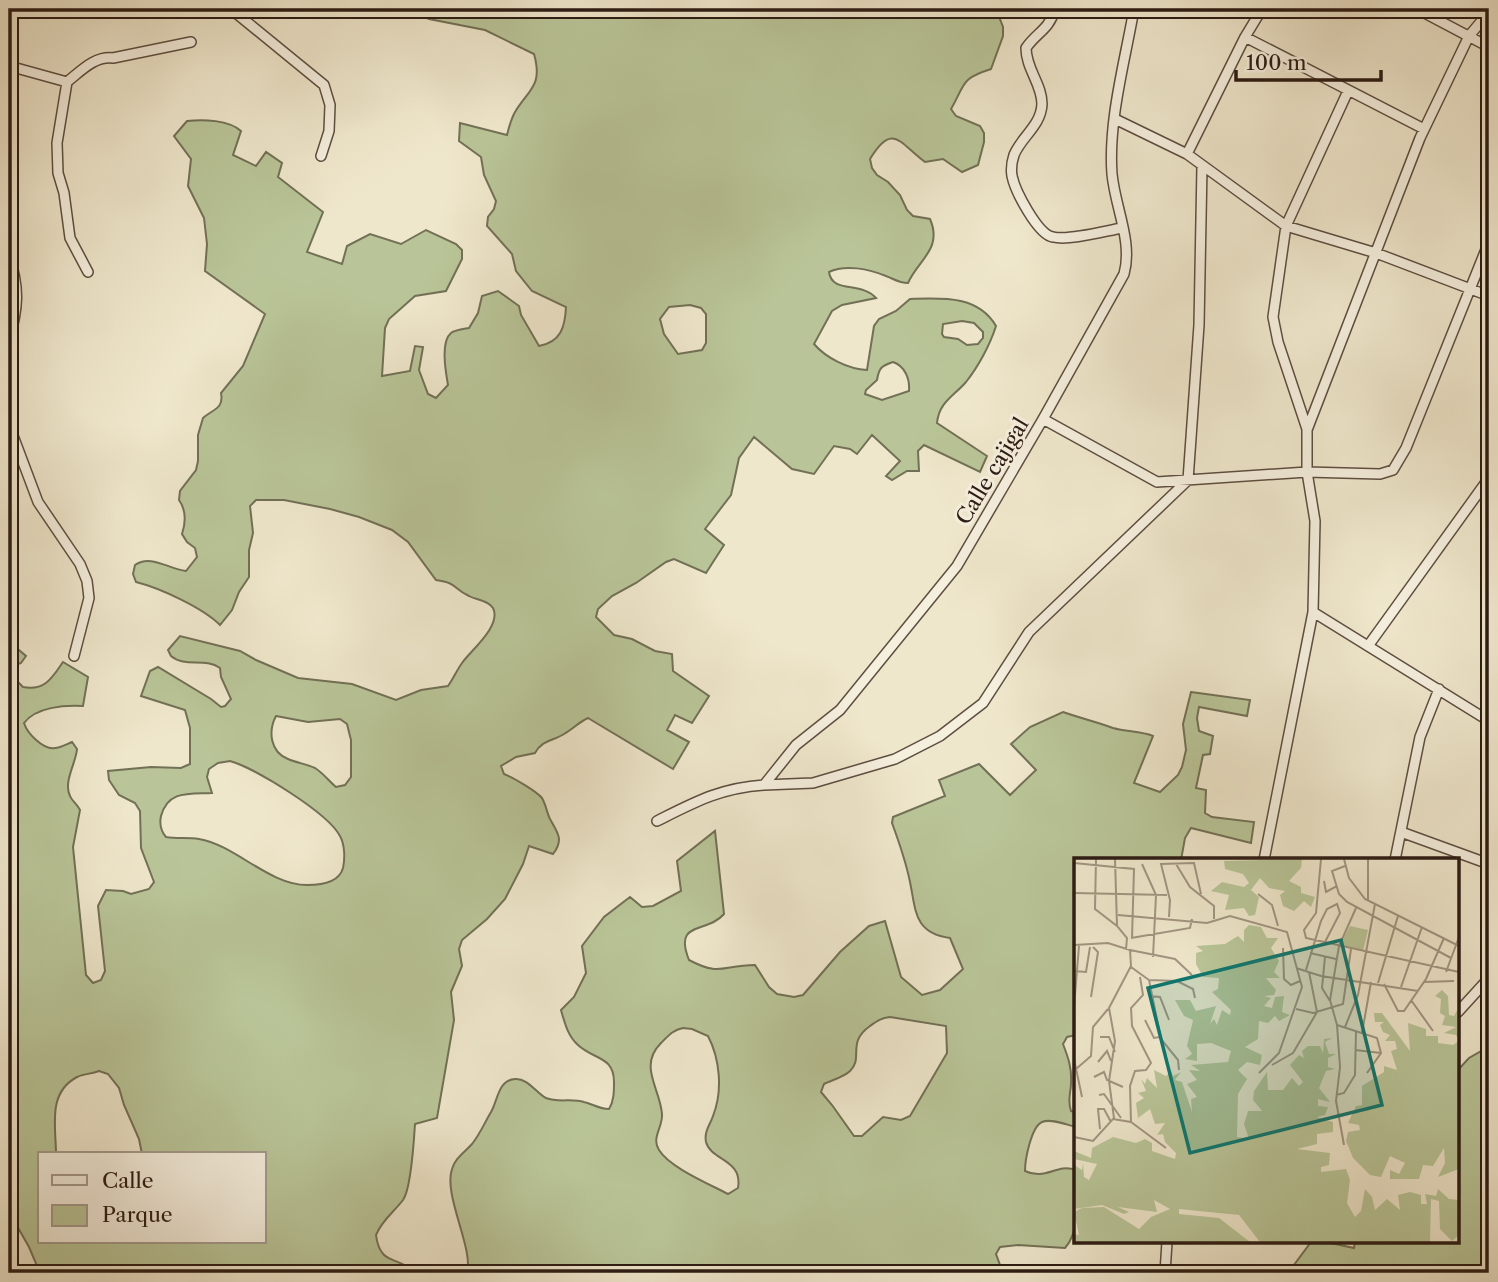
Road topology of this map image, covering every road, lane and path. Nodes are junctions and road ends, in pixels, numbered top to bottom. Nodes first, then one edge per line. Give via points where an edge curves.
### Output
1 (231, 9) edge
2 (1055, 9) edge
3 (1134, 9) edge
4 (1262, 9) edge
5 (1417, 9) edge
6 (1489, 12) edge
7 (1469, 36) junction
8 (1245, 37) junction
9 (191, 42) dead end
10 (1489, 47) edge
11 (9, 66) edge
12 (67, 82) junction
13 (1348, 91) junction
14 (1115, 119) junction
15 (1424, 129) junction
16 (1187, 154) junction
17 (321, 156) dead end
18 (1202, 166) junction
19 (1286, 226) junction
20 (1122, 228) junction
21 (1489, 242) edge
22 (1376, 253) junction
23 (9, 256) edge
24 (88, 272) dead end
25 (1471, 289) junction
26 (1489, 296) edge
27 (9, 341) edge
28 (1043, 419) junction
29 (9, 425) edge
30 (1307, 430) junction
31 (1307, 472) junction
32 (1489, 478) edge
33 (1188, 480) junction
34 (1313, 612) junction
35 (1368, 646) junction
36 (75, 656) dead end
37 (1439, 689) junction
38 (1489, 704) edge
39 (1486, 720) edge
40 (764, 785) junction
41 (657, 821) dead end
42 (1401, 832) junction
43 (1265, 858) edge
44 (1395, 858) edge
45 (1489, 864) edge
46 (1489, 978) edge
47 (1460, 1010) edge
48 (1167, 1244) edge
49 (1165, 1273) edge

1 - 17 street via 324,85 330,105 329,131
2 - 20 street via 1051,22 1026,48 1042,107 1035,126 1014,154 1012,179 1034,221 1053,237
3 - 14 street, Calle cajigal
4 - 8 street
5 - 7 street
6 - 7 street
7 - 10 street
7 - 15 street
8 - 13 street
8 - 16 street
9 - 12 street via 103,57
11 - 12 street
12 - 24 street via 57,143 58,173 70,238
13 - 15 street
13 - 19 street
14 - 16 street
14 - 20 street, Calle cajigal via 1112,175
15 - 22 street
16 - 18 street
18 - 19 street
18 - 33 street via 1199,325
19 - 22 street
19 - 30 street via 1273,317
20 - 28 street, Calle cajigal via 1128,260 1124,274
21 - 25 street
22 - 25 street
22 - 30 street
23 - 27 street via 18,290
25 - 26 street
25 - 31 street via 1393,470 1380,474
28 - 33 street via 1157,482
28 - 40 street, Calle cajigal via 957,566 840,710 796,745
29 - 36 street via 37,502 87,581 89,598
30 - 31 street
31 - 33 street
31 - 34 street via 1315,521
32 - 35 street
33 - 40 street via 1029,632 983,703 940,736 895,759 813,783
34 - 35 street
34 - 43 street
35 - 37 street
37 - 39 street
37 - 42 street via 1420,737
38 - 39 street
40 - 41 street via 715,793
42 - 44 street
42 - 45 street
46 - 47 street
48 - 49 street

